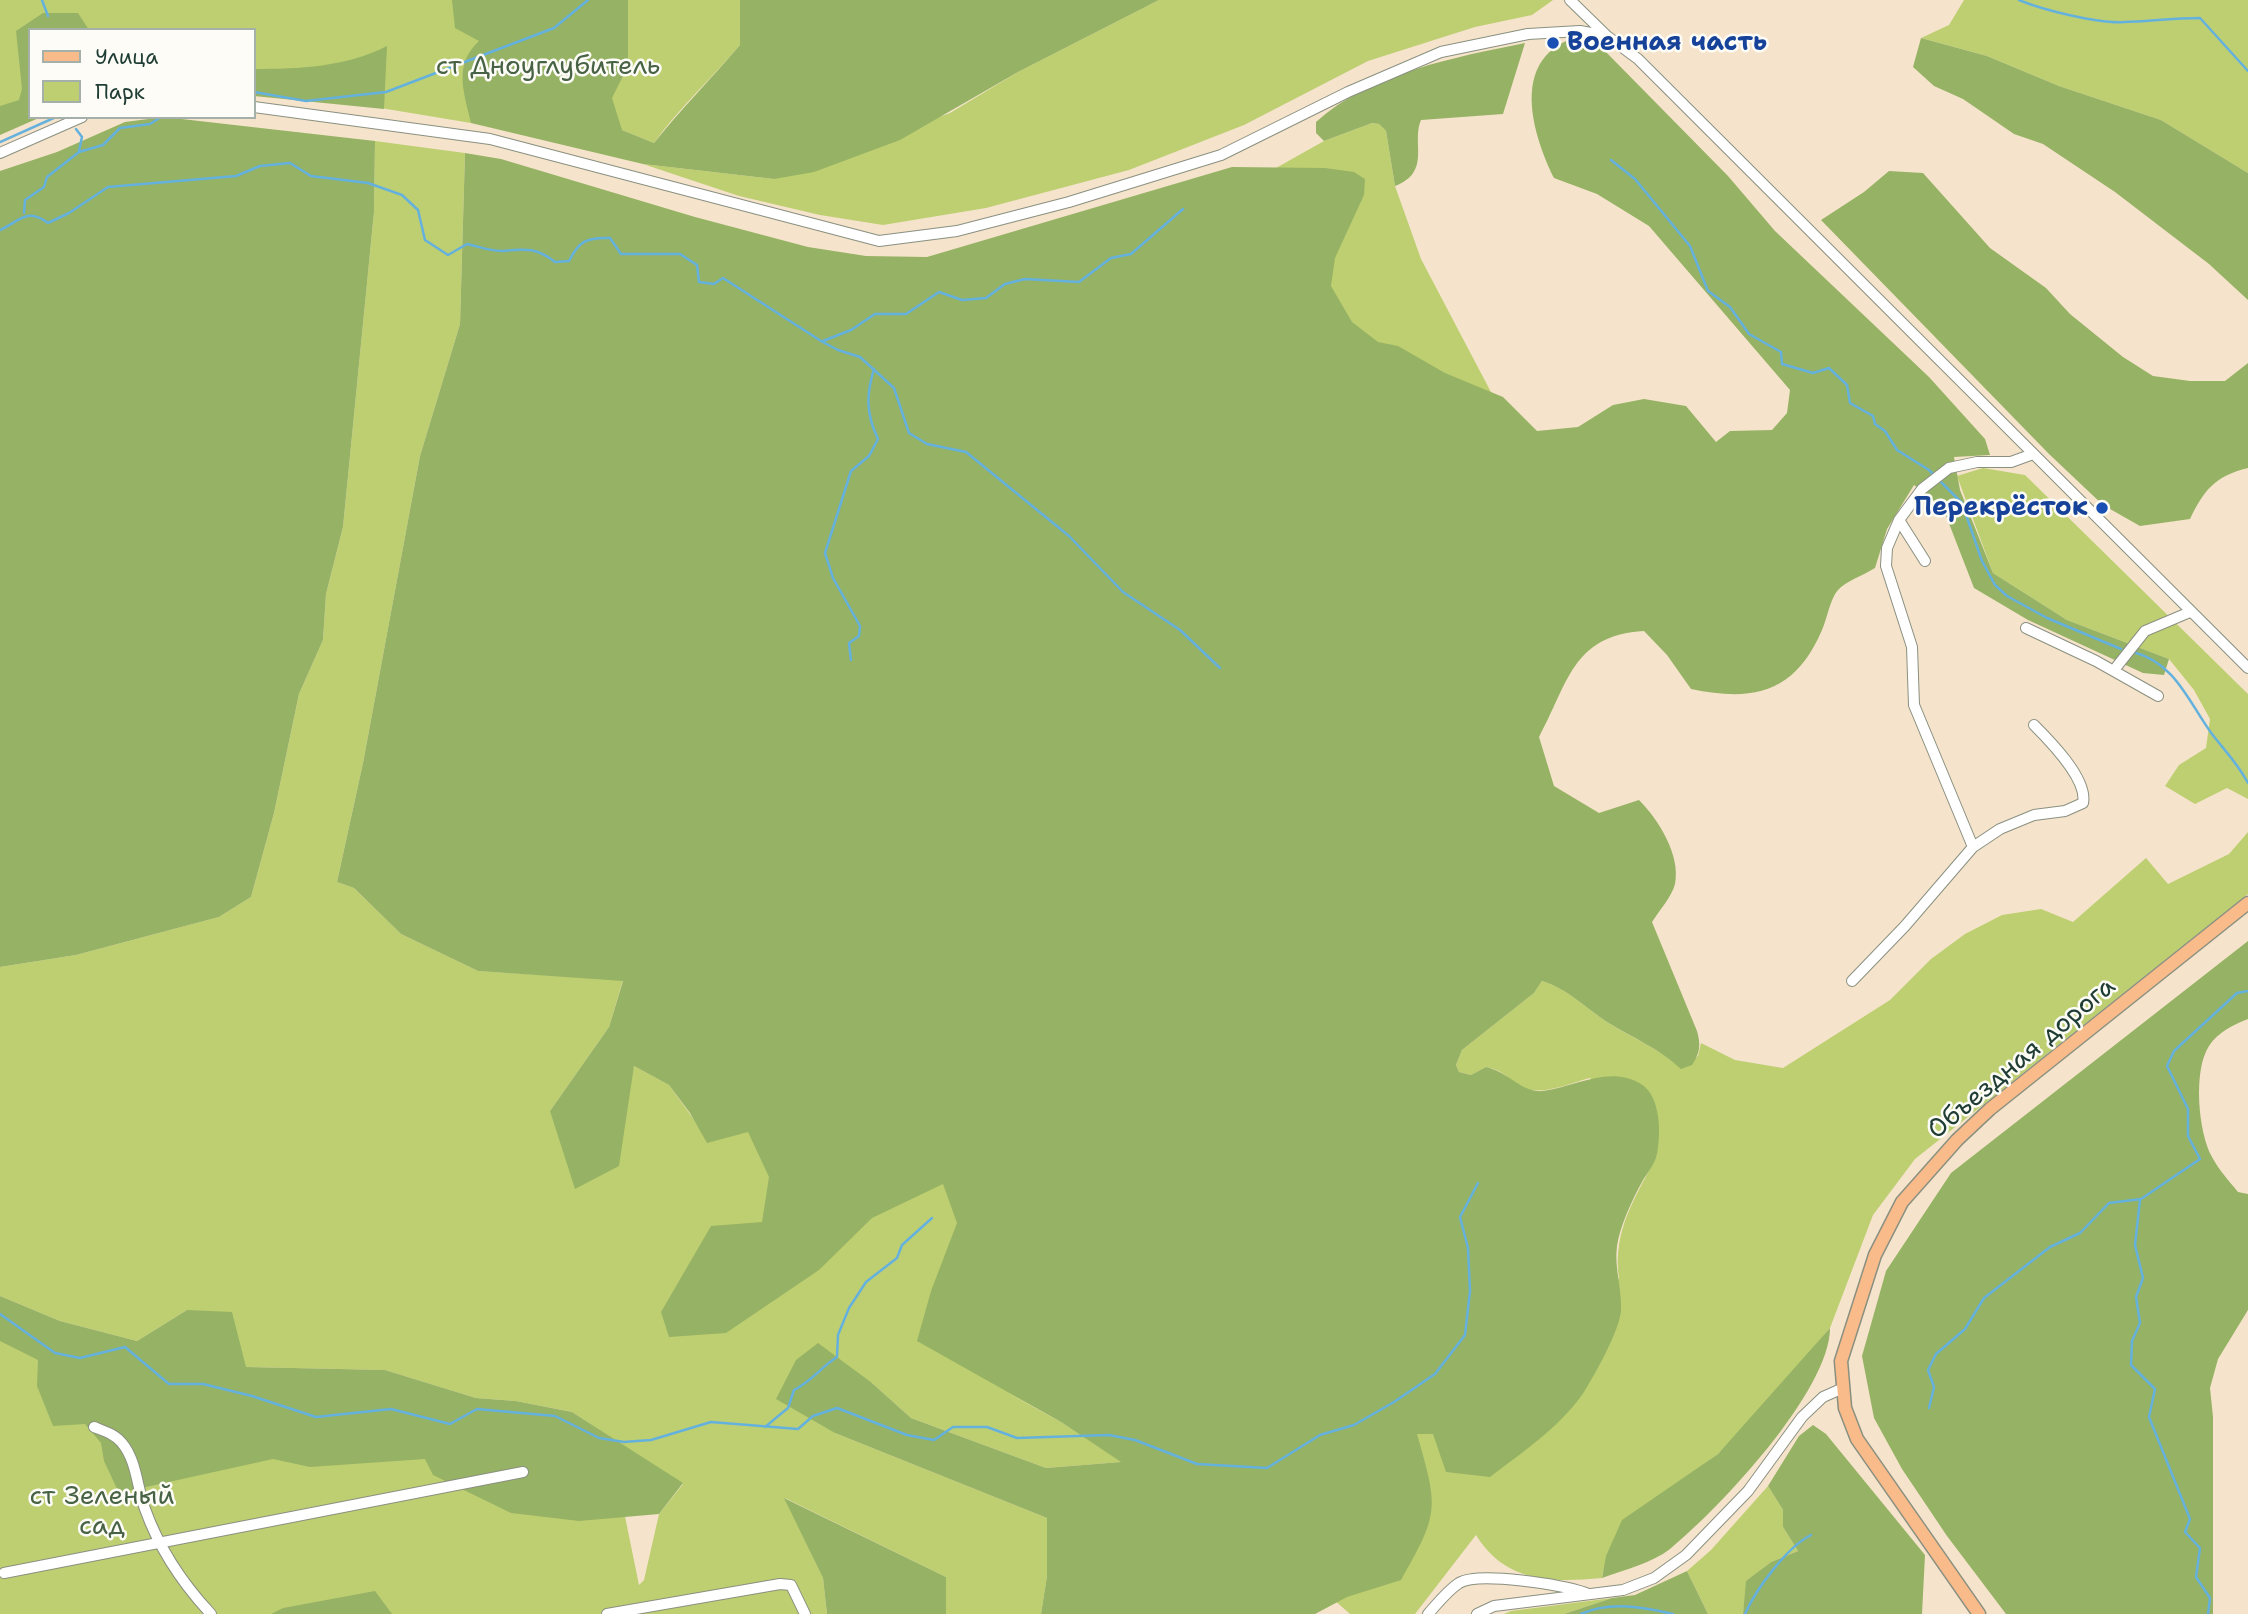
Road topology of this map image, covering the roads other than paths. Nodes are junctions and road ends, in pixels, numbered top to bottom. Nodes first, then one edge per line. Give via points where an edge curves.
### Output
1 (1570, 0) edge
2 (1607, 36) junction
3 (256, 107) edge
4 (77, 119) edge
5 (0, 153) edge
6 (2033, 454) junction
7 (1899, 520) junction
8 (1925, 561) dead end
9 (2190, 612) junction
10 (2026, 628) dead end
11 (2248, 668) edge
12 (2114, 670) junction
13 (2158, 696) dead end
14 (2034, 725) dead end
15 (1973, 847) junction
16 (2248, 904) edge
17 (1853, 981) dead end
18 (1841, 1389) junction
19 (94, 1427) dead end
20 (523, 1472) dead end
21 (162, 1542) junction
22 (4, 1573) dead end
23 (1590, 1594) junction
24 (211, 1614) edge
25 (607, 1614) edge
26 (804, 1614) edge
27 (1428, 1614) edge
28 (1477, 1614) edge
29 (1979, 1614) edge

1 - 2 street
2 - 3 street via 1553,31 1441,52 1221,155 957,231 879,241 490,139
2 - 6 street via 1638,59
4 - 5 street
6 - 7 street via 2011,462 1949,468 1922,489
6 - 9 street
7 - 8 street
7 - 15 street via 1887,548 1886,566 1912,647 1914,705
9 - 11 street
9 - 12 street via 2145,631
10 - 12 street
12 - 13 street
14 - 15 street via 2057,748 2078,781 2083,803 2000,829
15 - 17 street
16 - 18 main road, Объездная дорога via 1990,1109 1921,1178 1902,1202 1875,1255 1841,1362
18 - 23 street via 1823,1397 1802,1418 1748,1492 1686,1555 1654,1578 1623,1590
18 - 29 main road, Объездная дорога via 1857,1439
19 - 21 street via 112,1434 126,1449 144,1509
20 - 21 street
21 - 22 street
21 - 24 street via 174,1568
23 - 27 street via 1563,1585 1485,1576 1460,1582
23 - 28 street via 1494,1606
25 - 26 street via 780,1584 791,1585

